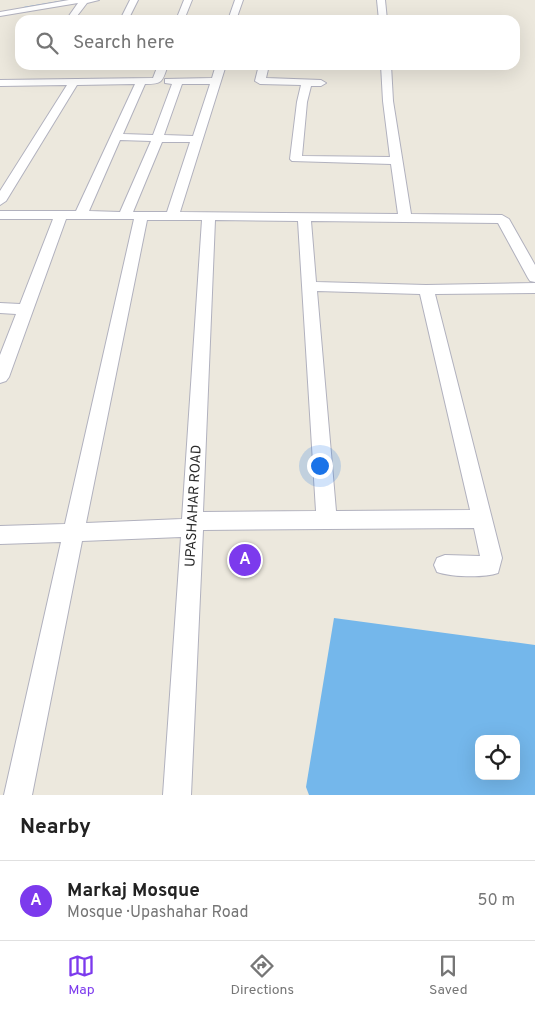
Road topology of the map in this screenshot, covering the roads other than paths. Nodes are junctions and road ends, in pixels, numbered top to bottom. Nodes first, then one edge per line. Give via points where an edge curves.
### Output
1 (95, 0) edge
2 (134, 0) edge
3 (188, 0) edge
4 (239, 0) edge
5 (382, 0) edge
6 (84, 1) edge
7 (18, 11) junction
8 (0, 14) edge
9 (74, 15) edge
10 (126, 15) edge
11 (182, 15) edge
12 (234, 15) edge
13 (383, 15) edge
14 (6, 23) dead end
15 (161, 70) edge
16 (219, 70) edge
17 (263, 70) edge
18 (386, 70) edge
19 (74, 81) junction
20 (141, 81) junction
21 (157, 81) junction
22 (178, 81) junction
23 (216, 81) junction
24 (307, 82) junction
25 (321, 83) dead end
26 (1, 84) edge
27 (116, 137) junction
28 (157, 138) junction
29 (197, 138) junction
30 (397, 161) junction
31 (0, 201) edge
32 (0, 215) edge
33 (81, 215) junction
34 (61, 216) junction
35 (133, 216) junction
36 (172, 216) junction
37 (209, 216) junction
38 (304, 217) junction
39 (405, 218) junction
40 (535, 278) edge
41 (309, 286) junction
42 (535, 288) edge
43 (426, 290) junction
44 (0, 308) edge
45 (26, 309) junction
46 (0, 377) edge
47 (482, 518) junction
48 (327, 520) junction
49 (193, 525) junction
50 (74, 532) junction
51 (0, 535) edge
52 (445, 565) dead end
53 (18, 795) edge
54 (177, 795) edge

1 - 6 street
2 - 10 street
3 - 11 street
4 - 12 street
5 - 13 street
6 - 7 street
6 - 9 street
7 - 8 street
7 - 14 street
15 - 21 street
16 - 23 street
17 - 24 street via 260,81
18 - 30 street
19 - 20 street
19 - 26 street via 30,77
19 - 31 street
20 - 21 street
20 - 27 street
21 - 22 street
22 - 23 street
22 - 28 street
23 - 29 street
24 - 25 street
24 - 30 street via 296,159
27 - 28 street
27 - 33 street
28 - 29 street
28 - 35 street
29 - 36 street
30 - 39 street
32 - 34 street
33 - 34 street
33 - 35 street
34 - 45 street
35 - 36 street
35 - 50 street
36 - 37 street
37 - 38 street
37 - 49 street, UPASHAHAR ROAD
38 - 39 street
38 - 41 street
39 - 40 street via 502,219
41 - 43 street
41 - 48 street
42 - 43 street
43 - 47 street
44 - 45 street
45 - 46 street
47 - 48 street
47 - 52 street via 490,566
48 - 49 street
49 - 50 street
49 - 54 street, UPASHAHAR ROAD
50 - 51 street
50 - 53 street

